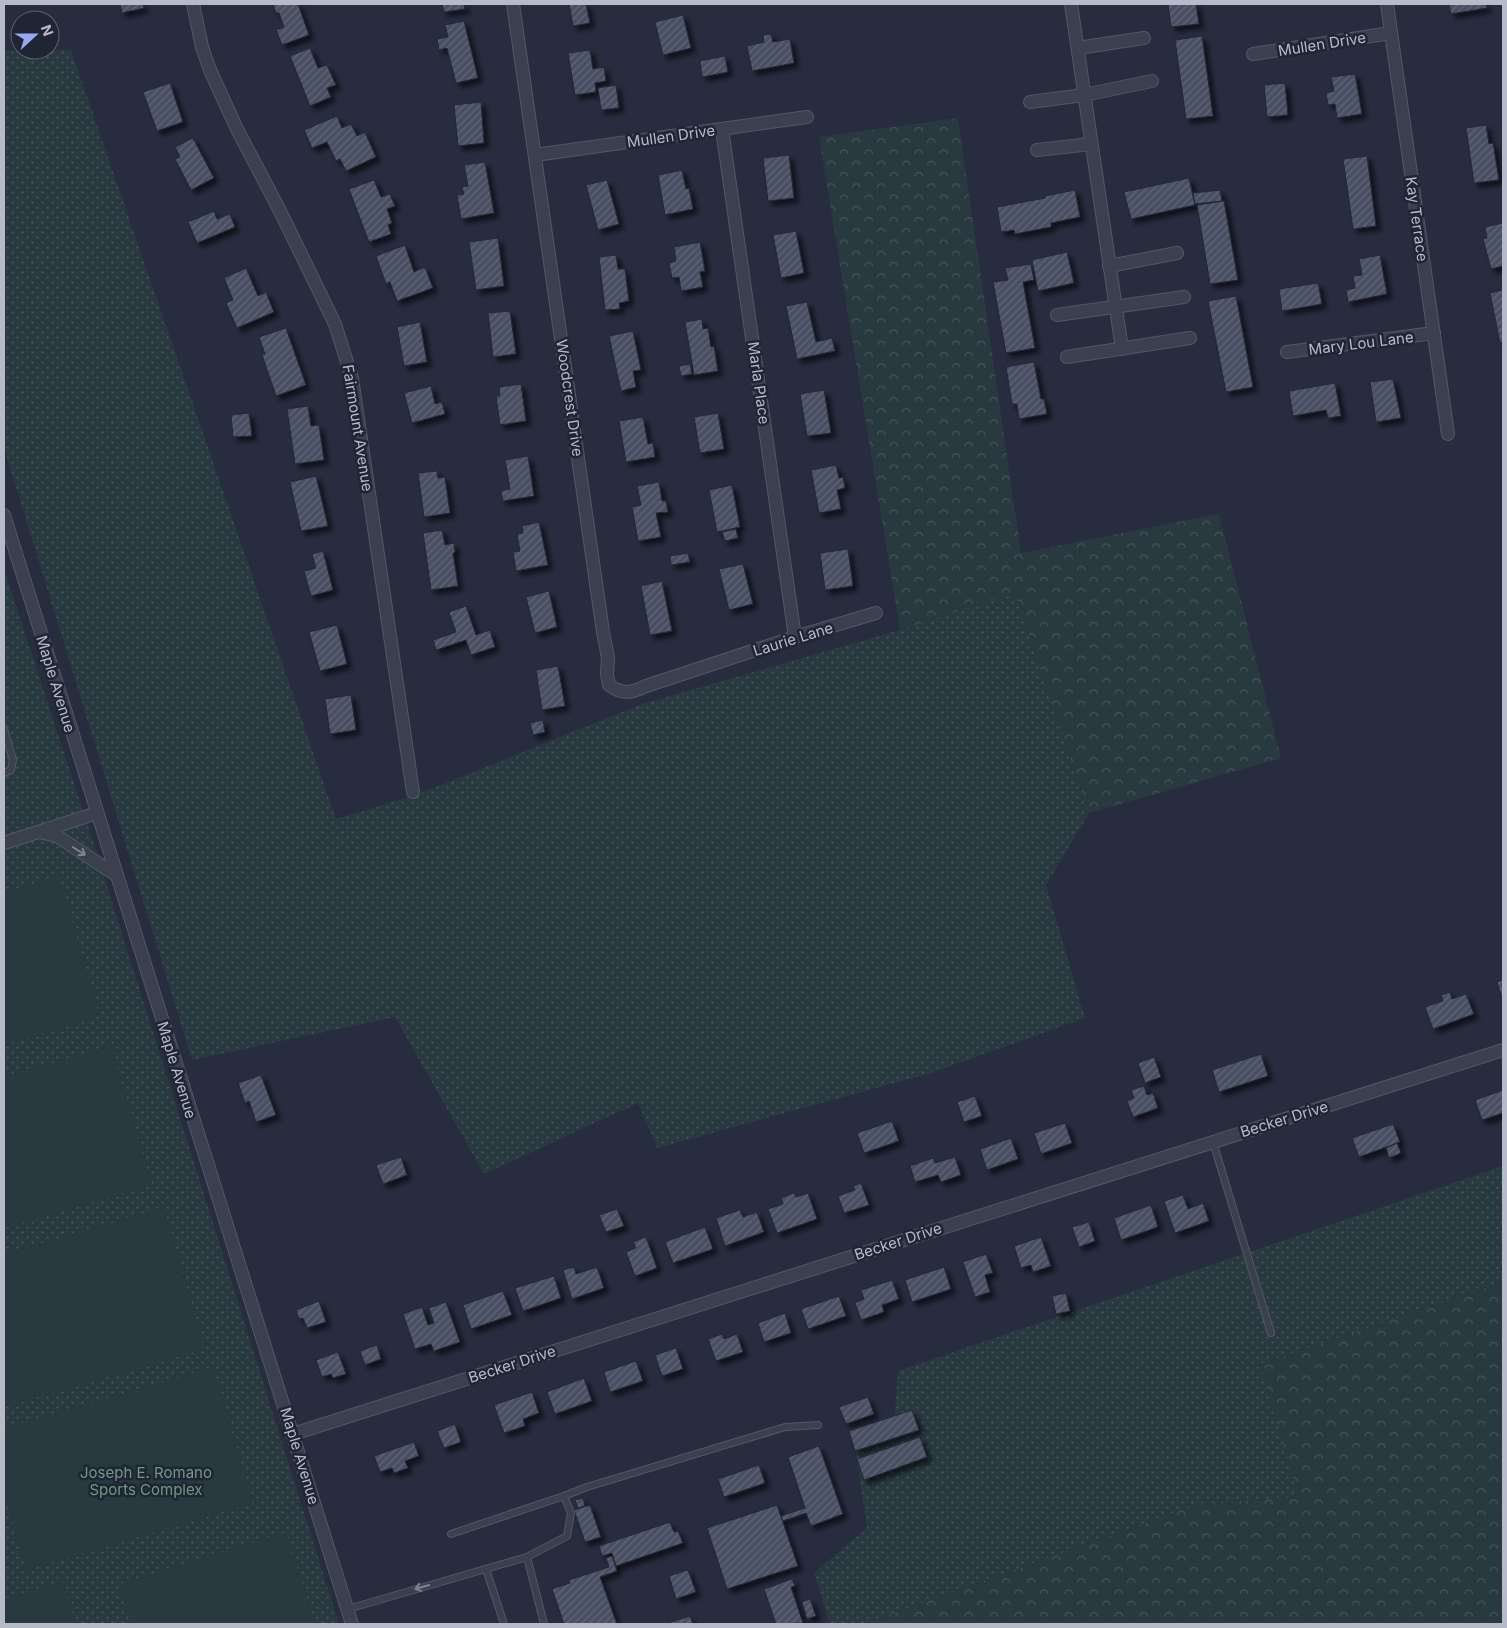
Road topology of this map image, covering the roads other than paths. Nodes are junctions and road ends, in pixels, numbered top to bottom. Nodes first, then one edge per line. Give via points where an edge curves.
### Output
1 (193, 4) edge
2 (513, 4) edge
3 (1071, 4) edge
4 (1387, 4) edge
5 (1391, 33) junction
6 (1144, 38) dead end
7 (1078, 48) junction
8 (1253, 54) dead end
9 (1152, 81) dead end
10 (1084, 95) junction
11 (1030, 102) dead end
12 (807, 117) dead end
13 (722, 129) junction
14 (1091, 144) junction
15 (1037, 150) dead end
16 (535, 155) junction
17 (1177, 253) dead end
18 (1109, 266) junction
19 (1184, 297) dead end
20 (1116, 306) junction
21 (1057, 315) dead end
22 (1434, 334) junction
23 (1190, 338) dead end
24 (1122, 349) junction
25 (1288, 352) dead end
26 (1067, 357) dead end
27 (1448, 434) dead end
28 (4, 516) edge
29 (876, 613) dead end
30 (795, 637) junction
31 (710, 665) joint
32 (4, 730) edge
33 (4, 773) edge
34 (412, 792) dead end
35 (97, 813) junction
36 (39, 832) junction
37 (4, 843) edge
38 (116, 875) junction
39 (1503, 1050) edge
40 (1213, 1142) junction
41 (1271, 1333) dead end
42 (818, 1426) dead end
43 (293, 1434) junction
44 (564, 1496) junction
45 (451, 1534) dead end
46 (527, 1557) junction
47 (486, 1569) junction
48 (348, 1608) junction
49 (352, 1624) edge
50 (504, 1624) edge
51 (544, 1624) edge

1 - 34 street, Fairmount Avenue via 210,70 335,324 347,358
2 - 16 street, Woodcrest Drive
3 - 7 street
4 - 5 street, Kay Terrace
5 - 8 street, Mullen Drive
5 - 22 street, Kay Terrace
6 - 7 street
7 - 10 street
9 - 10 street
10 - 11 street
10 - 14 street
12 - 13 street, Mullen Drive
13 - 16 street, Mullen Drive
13 - 30 street, Marla Place
14 - 15 street
14 - 18 street
16 - 31 street, Woodcrest Drive via 608,658 609,685 623,693 636,691
17 - 18 street
18 - 20 street
19 - 20 street
20 - 21 street
20 - 24 street
22 - 25 street, Mary Lou Lane
22 - 27 street, Kay Terrace
23 - 24 street
24 - 26 street
28 - 35 street, Maple Avenue
29 - 30 street, Laurie Lane
30 - 31 street, Laurie Lane
32 - 33 lane via 13,760 10,770
35 - 36 street
35 - 38 street, Maple Avenue
36 - 37 street
36 -> 38 street via 56,836
38 - 43 street, Maple Avenue
39 - 40 street, Becker Drive
40 - 41 lane
40 - 43 street, Becker Drive
42 - 44 lane via 785,1428
43 - 48 street, Maple Avenue
44 - 45 lane
44 - 46 lane via 571,1513 567,1536
46 - 47 lane
46 - 51 lane
47 -> 48 lane
47 - 50 lane
48 - 49 street, Maple Avenue

